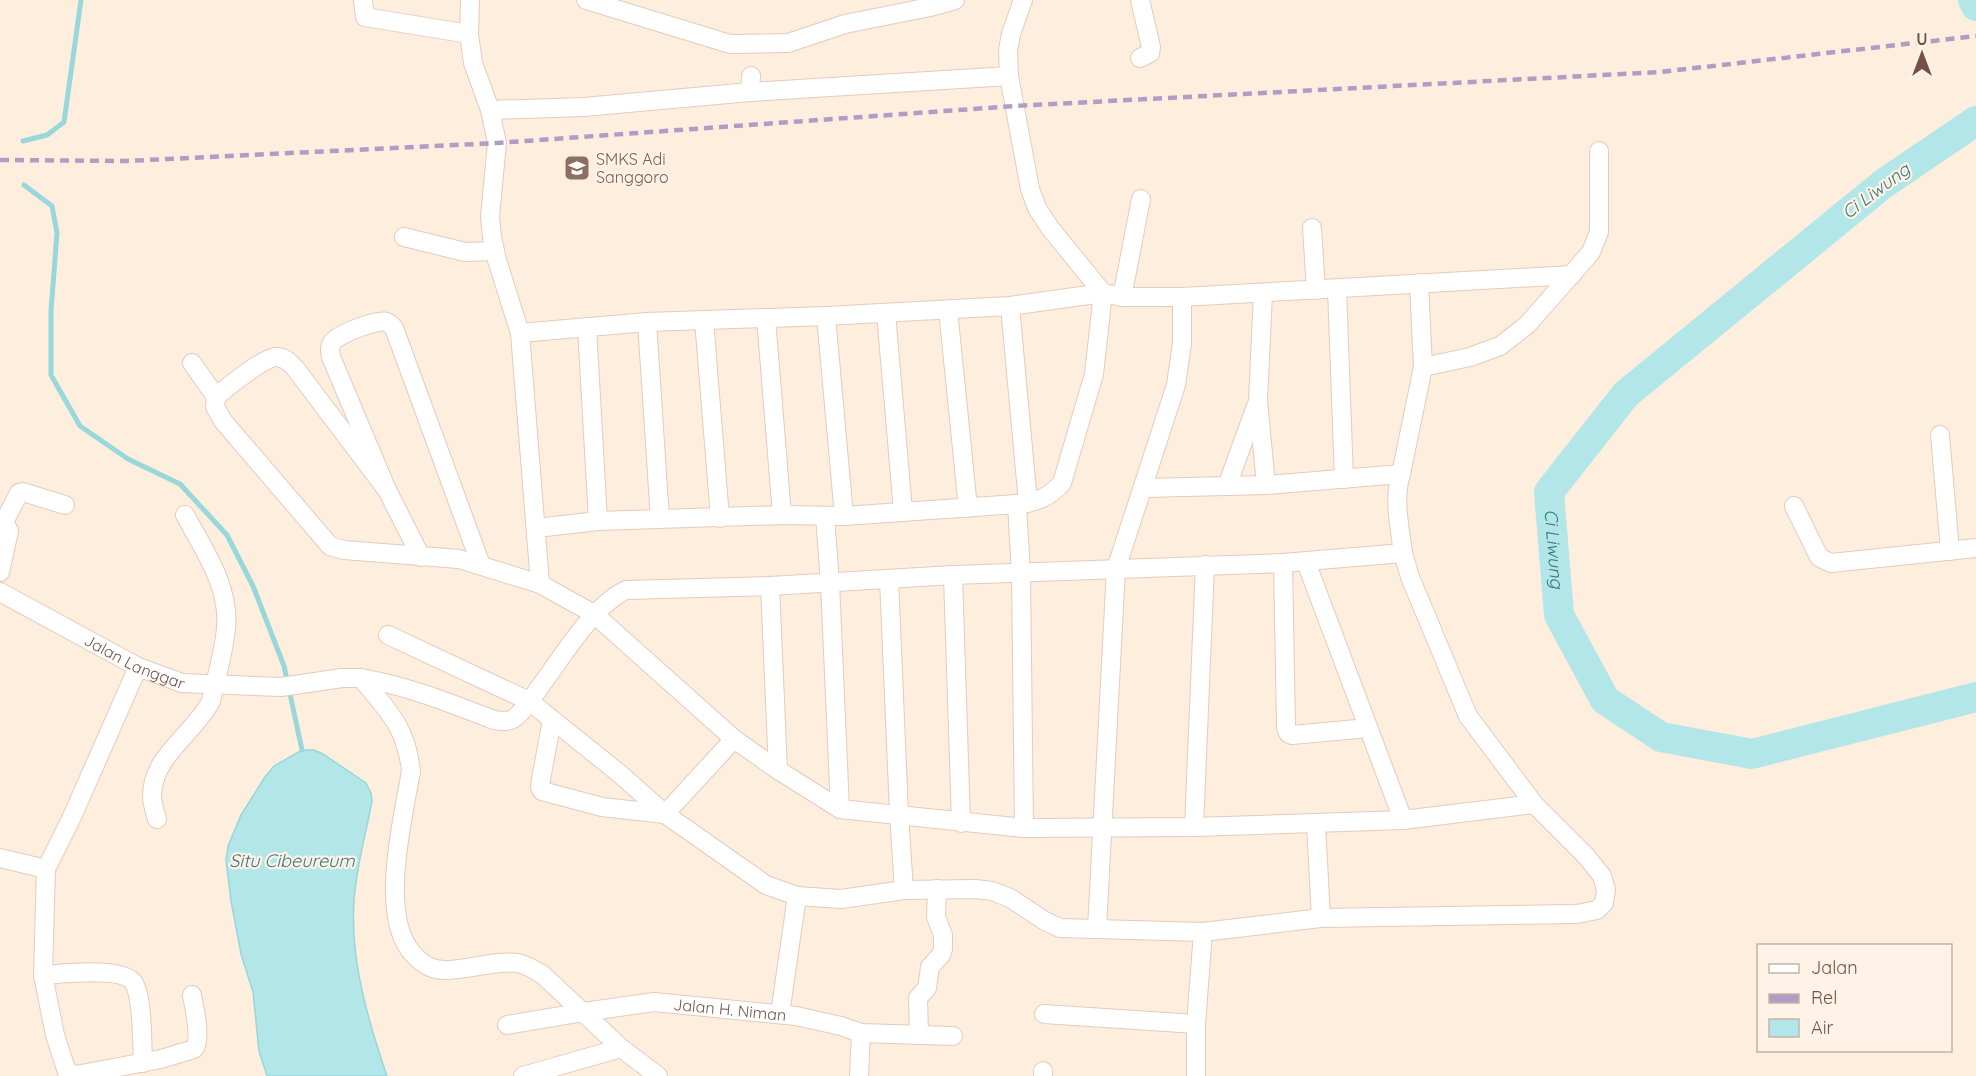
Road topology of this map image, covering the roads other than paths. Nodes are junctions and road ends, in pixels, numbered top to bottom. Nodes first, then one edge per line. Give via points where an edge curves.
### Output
1 (363, 0) edge
2 (470, 0) edge
3 (586, 0) edge
4 (955, 0) edge
5 (1023, 0) edge
6 (1140, 0) edge
7 (469, 34) junction
8 (1140, 58) dead end
9 (1009, 76) junction
10 (489, 110) junction
11 (1599, 151) dead end
12 (1142, 199) dead end
13 (1312, 228) dead end
14 (404, 237) dead end
15 (495, 251) junction
16 (1572, 275) junction
17 (1419, 283) junction
18 (1337, 289) junction
19 (1317, 290) junction
20 (1263, 292) junction
21 (1103, 293) junction
22 (1122, 297) junction
23 (1182, 297) junction
24 (1010, 306) junction
25 (948, 310) junction
26 (886, 314) junction
27 (826, 316) junction
28 (766, 318) junction
29 (704, 320) junction
30 (647, 322) junction
31 (586, 327) junction
32 (520, 333) junction
33 (192, 363) dead end
34 (1423, 367) junction
35 (216, 397) junction
36 (1258, 401) junction
37 (1940, 435) dead end
38 (1401, 474) junction
39 (1344, 479) junction
40 (1266, 485) junction
41 (1227, 486) junction
42 (1144, 488) junction
43 (387, 490) junction
44 (1023, 504) junction
45 (65, 505) dead end
46 (1794, 506) dead end
47 (968, 508) junction
48 (903, 511) junction
49 (185, 515) dead end
50 (782, 515) junction
51 (825, 516) junction
52 (844, 516) junction
53 (720, 518) junction
54 (660, 519) junction
55 (2, 520) edge
56 (598, 521) junction
57 (536, 528) junction
58 (1976, 548) edge
59 (1950, 551) junction
60 (1403, 553) junction
61 (421, 557) junction
62 (1306, 562) junction
63 (1282, 563) junction
64 (481, 565) junction
65 (1205, 565) junction
66 (1116, 569) junction
67 (0, 572) edge
68 (1021, 573) junction
69 (953, 575) junction
70 (889, 579) junction
71 (830, 583) junction
72 (540, 584) junction
73 (770, 586) junction
74 (0, 592) edge
75 (594, 614) junction
76 (388, 635) dead end
77 (138, 667) junction
78 (361, 678) junction
79 (214, 686) junction
80 (529, 701) junction
81 (552, 720) junction
82 (1368, 728) junction
83 (734, 739) junction
84 (778, 770) junction
85 (1534, 804) junction
86 (840, 809) junction
87 (665, 814) junction
88 (899, 814) junction
89 (157, 819) dead end
90 (1403, 820) junction
91 (961, 823) junction
92 (1316, 824) junction
93 (1103, 826) junction
94 (1194, 827) junction
95 (1024, 828) junction
96 (0, 858) edge
97 (46, 869) junction
98 (937, 889) junction
99 (904, 890) junction
100 (797, 896) junction
101 (1321, 918) junction
102 (1097, 929) junction
103 (1203, 932) junction
104 (43, 975) junction
105 (192, 995) dead end
106 (584, 1012) junction
107 (780, 1014) junction
108 (1044, 1014) dead end
109 (1196, 1024) junction
110 (507, 1025) dead end
111 (861, 1033) junction
112 (919, 1035) junction
113 (953, 1036) dead end
114 (621, 1048) junction
115 (155, 1066) edge
116 (523, 1076) edge
117 (658, 1076) edge
118 (859, 1076) edge
119 (1196, 1076) edge

1 - 7 street via 365,17
2 - 7 street
3 - 4 street via 730,44 751,45 788,43 845,24
5 - 9 street via 1011,34
6 - 8 street via 1151,47 1150,53
7 - 10 street via 473,63
9 - 10 street via 750,84 584,107
9 - 21 street via 1024,165 1037,208
10 - 15 street via 497,143 489,217
11 - 16 street via 1599,232 1591,252
12 - 22 street
13 - 19 street
14 - 15 street via 465,252
15 - 32 street
16 - 17 street
16 - 34 street via 1527,326 1500,346
17 - 18 street
17 - 34 street
18 - 19 street
18 - 39 street
19 - 20 street
20 - 23 street
20 - 36 street
21 - 22 street
21 - 24 street
21 - 44 street via 1094,374 1062,483 1050,495
22 - 23 street
23 - 42 street via 1182,343 1176,385
24 - 25 street
24 - 44 street
25 - 26 street
25 - 47 street
26 - 27 street
26 - 48 street
27 - 28 street
27 - 52 street
28 - 29 street
28 - 50 street
29 - 30 street
29 - 53 street
30 - 31 street
30 - 54 street
31 - 32 street
31 - 56 street
32 - 57 street
33 - 35 street
34 - 38 street
35 - 43 street via 266,362 276,357 286,359
35 - 61 street via 215,407 223,421 330,546
36 - 40 street
36 - 41 street
37 - 59 street
38 - 39 street
38 - 60 street via 1398,512
39 - 40 street
40 - 41 street
41 - 42 street
42 - 66 street
43 - 61 street
43 - 64 street via 330,348 341,335 385,321 394,328
44 - 47 street
44 - 68 street
45 - 55 street via 23,492
46 - 59 street via 1819,557 1831,563
47 - 48 street
48 - 52 street
49 - 79 street via 219,579 225,603 226,628
50 - 51 street
50 - 53 street
51 - 52 street
51 - 71 street
53 - 54 street
54 - 56 street
55 - 67 street via 9,531
56 - 57 street
57 - 72 street
58 - 59 street
60 - 62 street
60 - 85 street via 1468,716
61 - 64 street via 459,559
62 - 63 street
62 - 82 street
63 - 65 street
63 - 82 street via 1288,733
64 - 72 street
65 - 66 street
65 - 94 street
66 - 68 street
66 - 93 street
68 - 69 street
68 - 95 street
69 - 70 street
69 - 91 street
70 - 71 street
70 - 88 street
71 - 73 street
71 - 86 street
72 - 75 street
73 - 75 street via 627,590
73 - 84 street
74 - 77 street, Jalan Langgar
75 - 80 street
75 - 83 street
76 - 80 street
77 - 79 street, Jalan Langgar via 182,683
77 - 97 street
78 - 79 street, Jalan Langgar via 281,687
78 - 80 street, Jalan Langgar via 420,691 505,722 514,719
78 - 106 street via 399,726 409,753 411,771 395,881 396,918 406,946 420,962 435,970 517,963 543,975
79 - 89 street via 206,710 157,773 152,798
80 - 81 street
81 - 87 street
81 - 87 street via 542,791 602,807
82 - 90 street
83 - 84 street
83 - 87 street
84 - 86 street
85 - 90 street
85 - 101 street via 1602,876 1606,890 1604,903 1597,910 1508,916
86 - 88 street
87 - 100 street via 766,885
88 - 91 street
88 - 99 street
90 - 92 street
91 - 95 street
92 - 94 street
92 - 101 street
93 - 94 street
93 - 95 street
93 - 102 street
96 - 97 street
97 - 104 street
98 - 99 street
98 - 102 street via 992,891 1060,928
98 - 112 street via 936,917 943,949 930,967 927,988 918,998
99 - 100 street via 841,899
100 - 107 street
101 - 103 street
102 - 103 street
103 - 109 street
104 - 115 street via 112,972 133,982
104 - 115 street via 67,1072 76,1075
105 - 115 street via 197,1045
106 - 107 street, Jalan H. Niman via 654,1002
106 - 110 street, Jalan H. Niman
106 - 114 street
107 - 111 street, Jalan H. Niman
108 - 109 street
109 - 119 street
111 - 112 street, Jalan H. Niman
111 - 118 street
112 - 113 street, Jalan H. Niman
114 - 116 street
114 - 117 street

